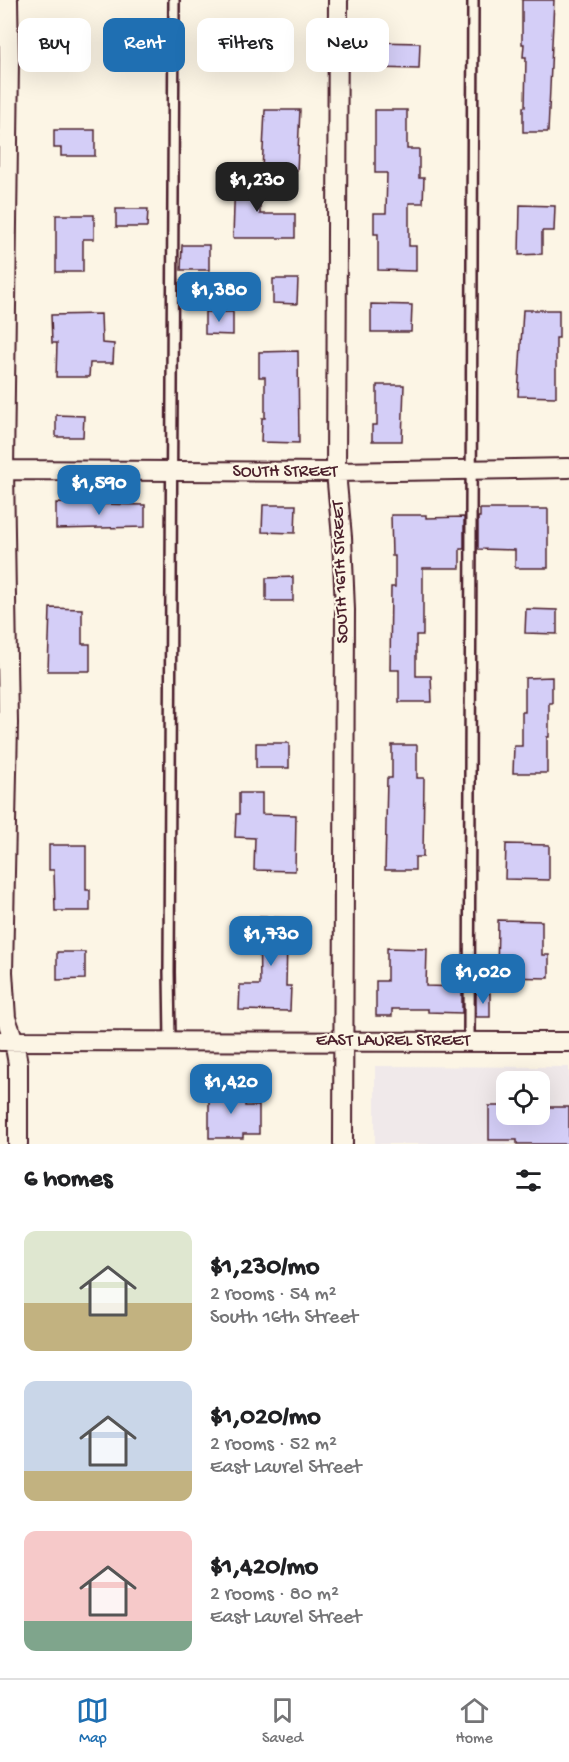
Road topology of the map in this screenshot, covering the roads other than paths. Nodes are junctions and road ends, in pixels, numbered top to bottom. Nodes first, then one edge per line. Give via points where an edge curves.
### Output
1 (8, 0) edge
2 (174, 0) edge
3 (338, 0) edge
4 (473, 0) edge
5 (569, 468) edge
6 (2, 470) edge
7 (472, 470) junction
8 (171, 471) junction
9 (336, 472) junction
10 (7, 1041) edge
11 (170, 1041) junction
12 (469, 1041) junction
13 (343, 1042) junction
14 (569, 1042) edge
15 (18, 1144) edge
16 (343, 1144) edge

1 - 6 street
2 - 8 lane
3 - 9 street, SOUTH 16TH STREET
4 - 7 lane
5 - 7 street, SOUTH STREET
6 - 8 street, SOUTH STREET
6 - 10 street via 8,723 3,972
7 - 9 street, SOUTH STREET
7 - 12 lane
8 - 9 street, SOUTH STREET
8 - 11 lane
9 - 13 street, SOUTH 16TH STREET via 345,610
10 - 11 street, EAST LAUREL STREET
10 - 15 street via 18,1064
11 - 13 street, EAST LAUREL STREET
12 - 13 street, EAST LAUREL STREET
12 - 14 street, EAST LAUREL STREET
13 - 16 street, SOUTH 16TH STREET

